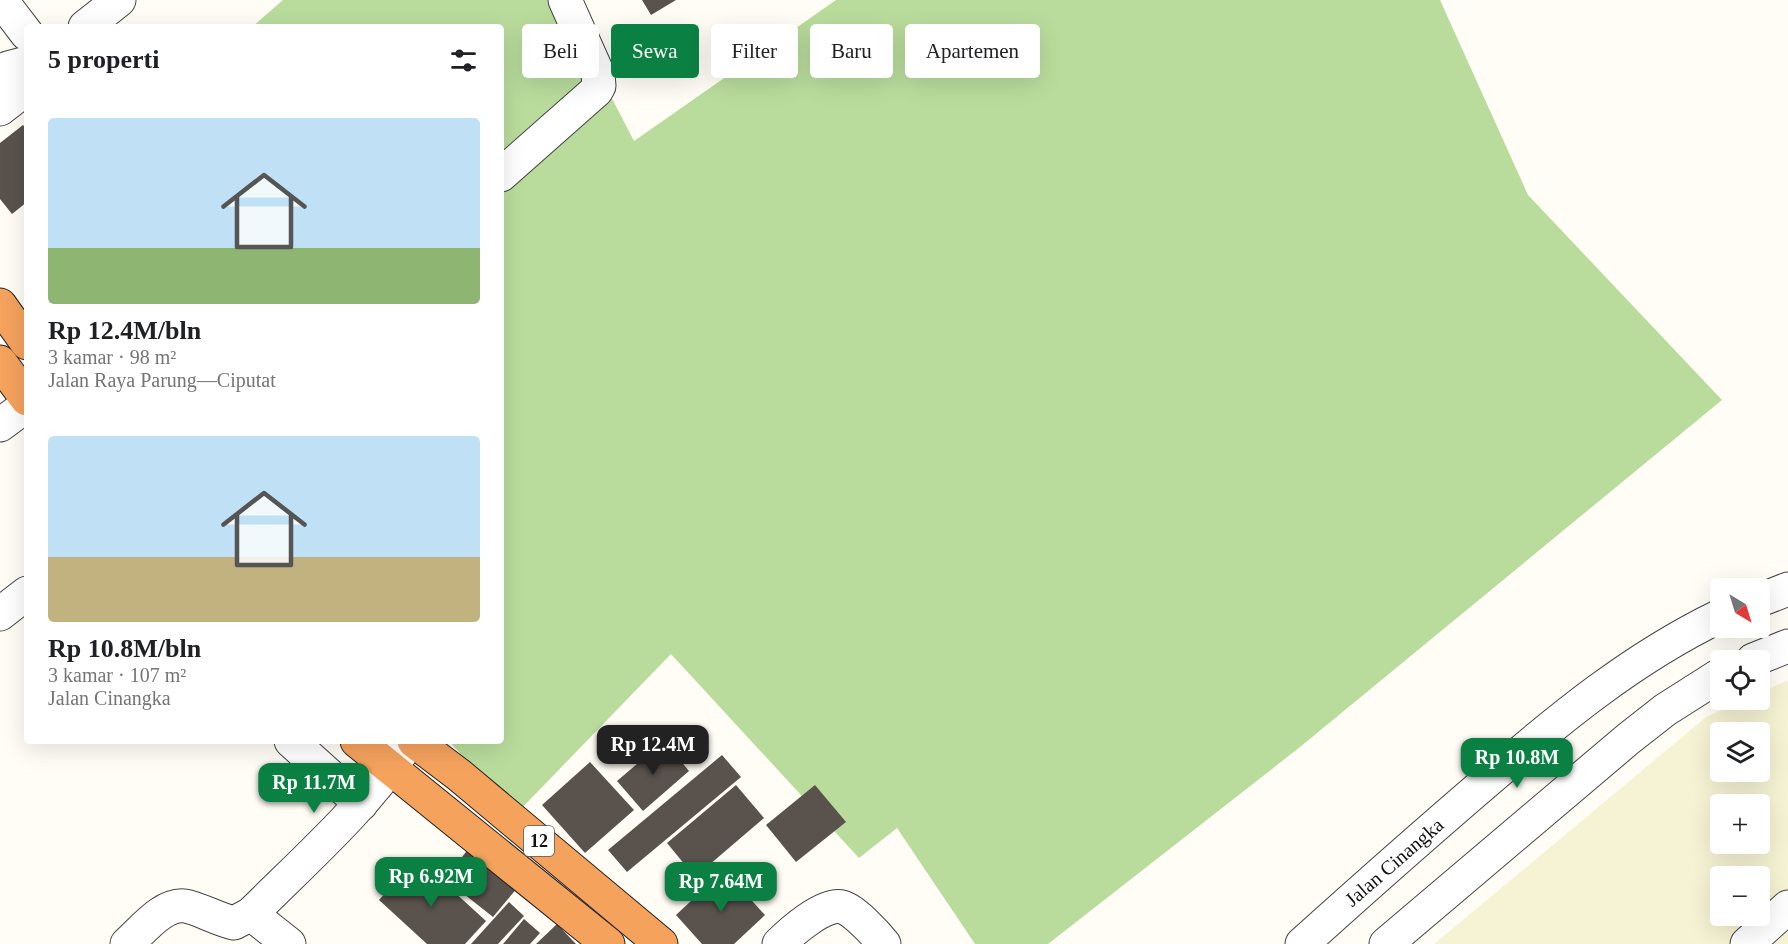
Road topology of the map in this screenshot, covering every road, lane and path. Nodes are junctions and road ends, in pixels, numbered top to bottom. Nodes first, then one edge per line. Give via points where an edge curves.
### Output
1 (1, 0) edge
2 (119, 0) edge
3 (565, 0) edge
4 (89, 24) edge
5 (24, 30) edge
6 (24, 64) edge
7 (0, 74) edge
8 (24, 90) edge
9 (0, 109) edge
10 (504, 173) edge
11 (0, 304) edge
12 (24, 340) edge
13 (9, 368) edge
14 (24, 394) edge
15 (24, 407) edge
16 (0, 425) edge
17 (1788, 589) edge
18 (24, 594) edge
19 (1770, 596) edge
20 (0, 614) edge
21 (1710, 621) edge
22 (1788, 646) edge
23 (1770, 653) edge
24 (1710, 681) edge
25 (294, 744) edge
26 (360, 744) edge
27 (407, 744) edge
28 (418, 744) edge
29 (390, 771) junction
30 (361, 804) junction
31 (1788, 907) edge
32 (251, 914) junction
33 (787, 941) edge
34 (127, 944) edge
35 (289, 944) edge
36 (608, 944) edge
37 (661, 944) edge
38 (884, 944) edge
39 (1302, 944) edge
40 (1386, 944) edge
41 (1747, 944) edge

1 - 5 street
2 - 4 street
3 - 10 street via 598,74 599,86
6 - 7 street
8 - 9 street
11 - 12 highway
13 - 14 highway
15 - 16 street
17 - 19 street
18 - 20 street
21 - 39 street, Jalan Cinangka via 1680,635 1593,693
22 - 23 street
24 - 40 street via 1628,739
25 - 30 street
26 - 29 highway, 12
27 - 29 street
28 - 37 highway, 12
29 - 30 street
29 - 36 highway, 12
30 - 32 street
31 - 41 street
32 - 34 street via 234,923 186,906 172,907
32 - 35 street
33 - 38 street via 827,908 843,907

